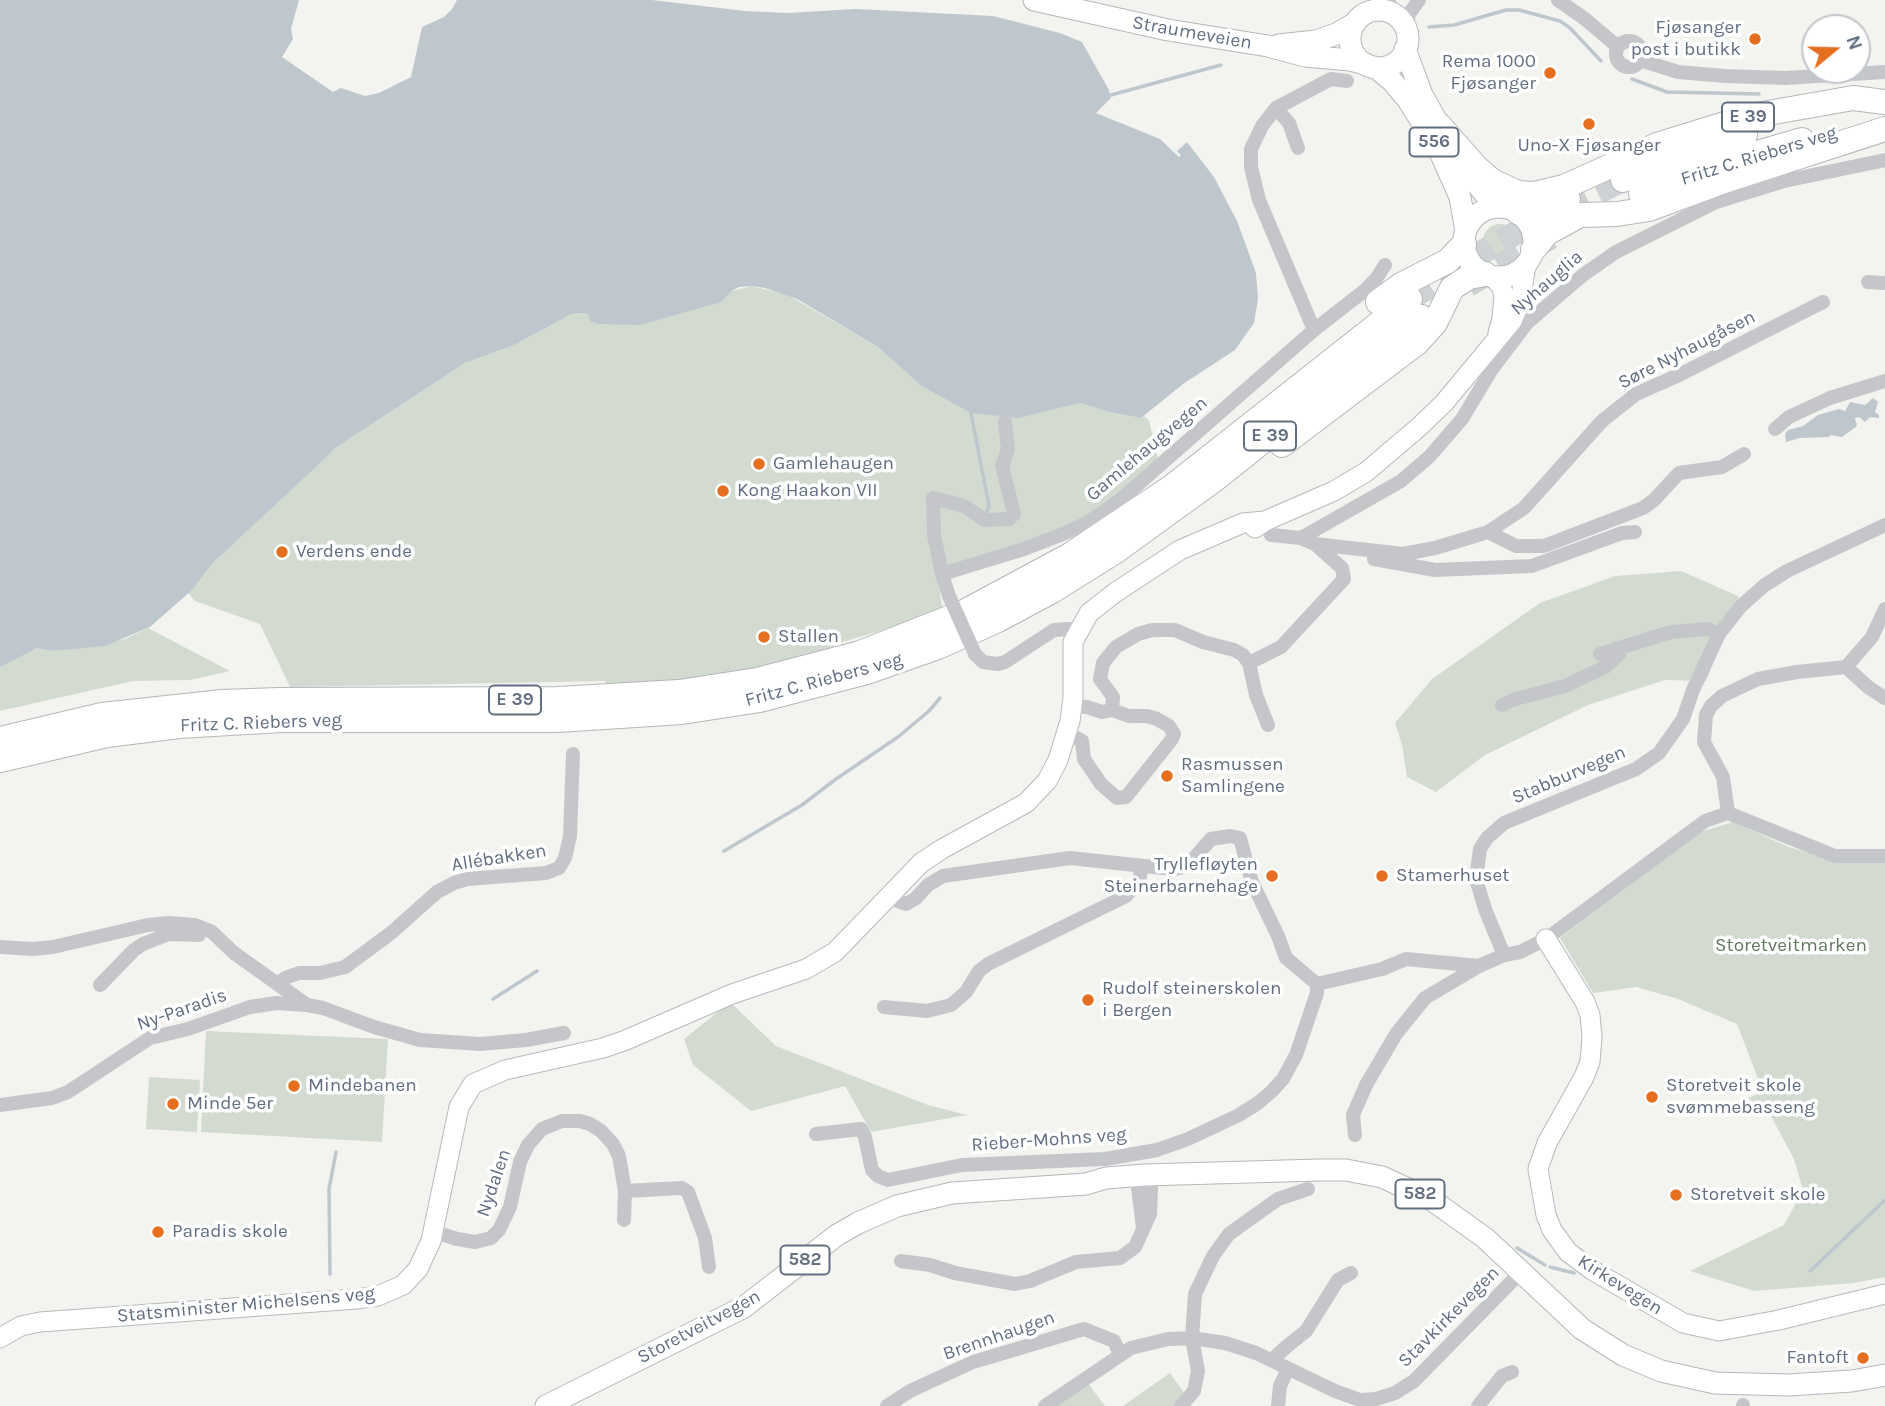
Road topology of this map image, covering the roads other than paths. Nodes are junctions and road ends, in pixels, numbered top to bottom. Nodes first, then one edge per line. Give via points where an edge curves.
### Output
1 (1034, 0) edge
2 (1558, 0) edge
3 (1415, 1) edge
4 (1382, 5) edge
5 (1354, 24) junction
6 (1406, 40) junction
7 (1268, 46) junction
8 (1370, 66) junction
9 (1885, 72) edge
10 (1348, 81) dead end
11 (1885, 102) edge
12 (1276, 108) junction
13 (1885, 123) edge
14 (1439, 125) junction
15 (1885, 129) edge
16 (1298, 148) dead end
17 (1885, 160) edge
18 (1625, 180) junction
19 (1511, 210) junction
20 (1465, 238) junction
21 (1530, 257) junction
22 (1385, 265) dead end
23 (1488, 275) junction
24 (1868, 282) dead end
25 (1885, 283) edge
26 (1823, 302) dead end
27 (1314, 330) junction
28 (1496, 340) junction
29 (1885, 381) edge
30 (1005, 422) dead end
31 (1775, 429) dead end
32 (1744, 454) dead end
33 (1145, 506) junction
34 (1265, 521) junction
35 (1885, 525) edge
36 (1488, 532) junction
37 (1635, 532) dead end
38 (1301, 538) junction
39 (1315, 544) junction
40 (1332, 545) junction
41 (1116, 551) junction
42 (942, 574) junction
43 (1885, 610) edge
44 (1077, 633) junction
45 (1719, 634) junction
46 (1617, 648) junction
47 (1600, 654) dead end
48 (1249, 663) junction
49 (1846, 667) junction
50 (1885, 698) edge
51 (1502, 705) dead end
52 (1072, 706) junction
53 (1112, 710) junction
54 (1268, 725) dead end
55 (1067, 733) junction
56 (0, 739) edge
57 (573, 754) dead end
58 (0, 760) edge
59 (1728, 813) junction
60 (1885, 856) edge
61 (1142, 866) junction
62 (887, 897) junction
63 (0, 935) edge
64 (1546, 939) junction
65 (221, 941) junction
66 (0, 947) edge
67 (53, 947) junction
68 (1504, 955) junction
69 (1479, 966) junction
70 (277, 984) junction
71 (1317, 984) junction
72 (100, 985) dead end
73 (307, 1005) junction
74 (884, 1007) dead end
75 (564, 1033) dead end
76 (0, 1105) edge
77 (816, 1135) dead end
78 (1355, 1135) dead end
79 (1144, 1184) junction
80 (1308, 1189) dead end
81 (625, 1191) junction
82 (624, 1220) dead end
83 (432, 1231) junction
84 (901, 1261) dead end
85 (709, 1267) dead end
86 (1351, 1273) dead end
87 (1520, 1273) junction
88 (1885, 1294) edge
89 (1567, 1316) junction
90 (0, 1338) edge
91 (1192, 1338) junction
92 (1120, 1354) junction
93 (1273, 1359) junction
94 (1885, 1362) edge
95 (1288, 1369) junction
96 (1512, 1372) dead end
97 (1885, 1376) edge
98 (546, 1406) edge
99 (887, 1406) edge
100 (1045, 1406) edge
101 (1181, 1406) edge
102 (1278, 1406) edge
103 (1478, 1406) edge

1 - 7 main road, Straumeveien via 1168,30
2 - 9 street via 1618,47 1635,43 1640,60 1678,72 1785,78
3 - 6 street
4 - 5 main road
4 - 6 main road via 1394,14
5 - 7 main road, Straumeveien via 1316,41
5 - 8 main road, 556 via 1353,51
6 - 8 main road via 1393,63
6 - 14 main road, 556 via 1422,95
7 - 8 main road, Straumeveien
8 - 20 main road, 556 via 1408,100 1439,150 1460,197
10 - 12 street via 1331,79
11 - 18 highway, E 39 via 1853,98 1751,116 1689,134
12 - 16 street via 1289,123
12 - 27 street via 1257,134 1251,167 1259,200
13 - 18 highway, Fritz C. Riebers veg / E 39 via 1773,148 1687,176
14 - 18 highway, E 39 via 1492,181 1518,193
14 - 19 main road, 556 via 1467,175 1484,193
15 - 21 highway, E 39 via 1649,209 1580,215 1547,233
17 - 38 street, Nyhauglia via 1784,181 1716,202 1616,252 1527,323 1462,419 1429,457 1401,481
18 - 19 highway, E 39 via 1545,211
19 - 20 main road, E 39 via 1480,212 1469,224
19 - 21 main road via 1526,219 1533,233
20 - 23 main road via 1471,262
20 - 33 highway, E 39 via 1448,261 1401,285 1253,402 1173,472
21 - 23 main road, E 39 via 1513,274
21 - 28 main road via 1517,311
22 - 27 street, Gamlehaugvegen via 1364,292
23 - 28 main road via 1504,295
23 - 41 highway, E 39 via 1469,277 1452,288 1435,323 1417,343 1294,437
24 - 25 street
26 - 36 street, Søre Nyhaugåsen via 1636,394 1602,421 1524,508
27 - 42 street, Gamlehaugvegen via 1106,510 1063,534
28 - 34 main road via 1444,403 1366,472
29 - 31 street via 1830,398 1788,417
30 - 42 street via 1008,449 1002,466 1014,514 1009,519 985,520 964,506 933,498
32 - 36 street via 1722,467 1679,472 1643,508 1544,546 1516,546
33 - 41 highway, Fritz C. Riebers veg / E 39 via 1415,308 1363,360 1214,480
33 - 56 highway, Fritz C. Riebers veg / E 39 via 1053,565 964,612 860,653 757,680 593,698 176,705 66,722
34 - 38 street, Søre Nyhaugåsen via 1271,535
34 - 44 main road via 1243,523 1197,542 1116,592 1095,608
35 - 45 street, Stabburvegen via 1787,570 1741,606
36 - 40 street, Søre Nyhaugåsen via 1402,554
37 - 40 street via 1532,566 1434,570 1396,565
38 - 39 street, Søre Nyhaugåsen
39 - 40 street, Søre Nyhaugåsen
39 - 48 street via 1342,568 1344,579 1280,647
41 - 58 highway, Fritz C. Riebers veg / E 39 via 1026,606 954,640 867,672 760,700 596,719 281,720 179,726 107,735
42 - 44 street, bridge via 975,654 984,662 1005,662 1054,630
43 - 49 street via 1872,637
44 - 52 main road, Statsminister Michelsens veg
45 - 46 street via 1708,629 1671,632
45 - 68 street, Stabburvegen via 1683,719 1659,753 1636,769 1504,823 1487,838 1480,849 1476,878
46 - 47 street
46 - 51 street via 1619,654 1605,667 1565,686
48 - 53 street via 1234,650 1175,630 1139,634 1116,647 1103,663 1100,679 1113,697
48 - 54 street
49 - 50 street
49 - 59 street via 1758,679 1711,706 1704,742 1723,777
52 - 53 street
52 - 55 main road, Statsminister Michelsens veg
53 - 55 street via 1157,719 1174,734 1126,797 1117,797 1101,785 1084,759 1082,741
55 - 62 main road, Statsminister Michelsens veg via 1047,781 1026,803 942,849
57 - 70 street, Allébakken via 570,836 559,868 535,875 454,883 345,967 299,973
59 - 60 street via 1835,856
59 - 64 street via 1705,821
61 - 62 street via 1070,858 943,876 906,904
61 - 71 street via 1180,868 1211,839 1240,838 1252,882 1286,958
61 - 74 street via 1139,881 1126,896 988,964 951,1005 927,1011
62 - 83 main road, Statsminister Michelsens veg via 844,944 806,969 732,994 603,1048 480,1080 459,1107
63 - 67 street, Ny-Paradis
64 - 68 street
64 - 88 main road, Kirkevegen via 1585,1002 1592,1037 1584,1077 1547,1143 1538,1169 1546,1215 1568,1252 1683,1323 1719,1331
65 - 67 street, Ny-Paradis via 202,928 169,923
65 - 70 street, Ny-Paradis
65 - 72 street, Ny-Paradis via 183,933 149,941
66 - 67 street, Ny-Paradis
68 - 69 street
69 - 71 street via 1406,959
69 - 78 street via 1425,998 1406,1020 1356,1108
70 - 73 street, Ny-Paradis
71 - 77 street, Rieber-Mohns veg via 1301,1042 1280,1082 1247,1111 1166,1147 1105,1159 962,1165 888,1180 872,1170 861,1129
73 - 75 street, Ny-Paradis via 419,1040 480,1044
73 - 76 street, Ny-Paradis via 250,1007 150,1038 68,1092 24,1104
79 - 84 street via 1143,1228 1135,1247 1125,1256 1076,1262 1015,1284
79 - 87 main road, Storetveitvegen / 582 via 1186,1185 1233,1174 1346,1170 1382,1177 1445,1209 1485,1238
79 - 98 main road, Storetveitvegen / 582 via 952,1193 875,1214 830,1240 744,1307
80 - 91 street via 1278,1199 1225,1239 1198,1285
81 - 82 street, Nydalen
81 - 83 street, Nydalen via 619,1156 609,1139 590,1124 562,1121 542,1129 528,1144 510,1207 491,1238 457,1240
81 - 85 street via 682,1188 688,1192 705,1238
83 - 90 main road, Statsminister Michelsens veg via 424,1260 409,1280 378,1296 40,1322
86 - 93 street via 1338,1280 1306,1331
87 - 89 main road, Storetveitvegen / 582
87 - 95 street, Stavkirkevegen via 1414,1381 1395,1394 1360,1399
89 - 94 main road, Storetveitvegen / 582 via 1679,1363 1740,1375 1793,1376
89 - 97 main road, Storetveitvegen / 582 via 1623,1355 1700,1381 1788,1385
91 - 92 street, Stavkirkevegen via 1147,1342
91 - 93 street, Stavkirkevegen
91 - 101 street via 1198,1371 1194,1391
92 - 99 street, Brennhaugen via 1114,1341 1084,1329 974,1362
92 - 100 street, Stavkirkevegen
93 - 95 street, Stavkirkevegen
95 - 102 street
96 - 103 street via 1502,1376

